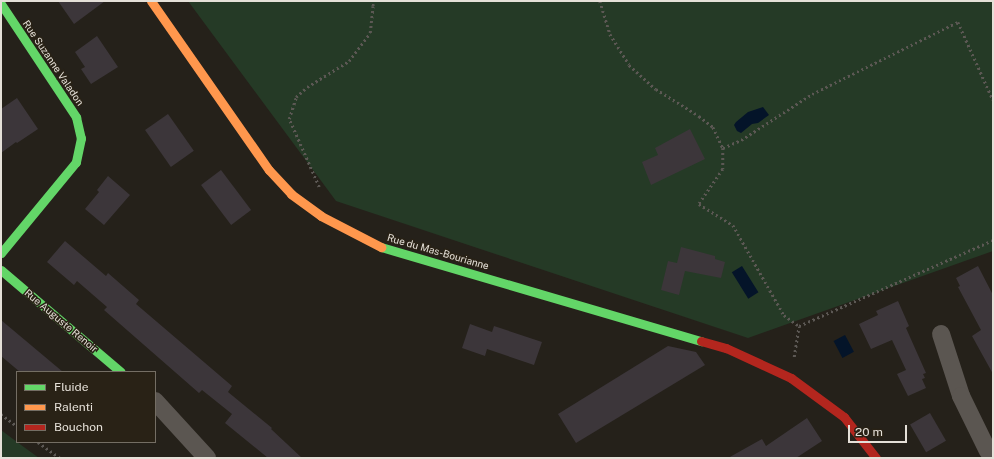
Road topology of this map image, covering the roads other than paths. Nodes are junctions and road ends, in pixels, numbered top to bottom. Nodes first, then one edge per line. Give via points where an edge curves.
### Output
1 (151, 1) edge
2 (1, 4) edge
3 (1, 253) edge
4 (1, 270) edge
5 (941, 334) dead end
6 (120, 371) edge
7 (156, 402) edge
8 (985, 456) edge
9 (207, 458) edge
10 (876, 458) edge

1 - 10 street, Rue du Mas-Bourianne via 269,170 291,194 321,216 381,246 726,348 791,378 844,417
2 - 3 street, Rue Suzanne Valadon via 76,117 81,138 76,162
4 - 6 street, Rue Auguste Renoir
5 - 8 street via 960,396
7 - 9 street

